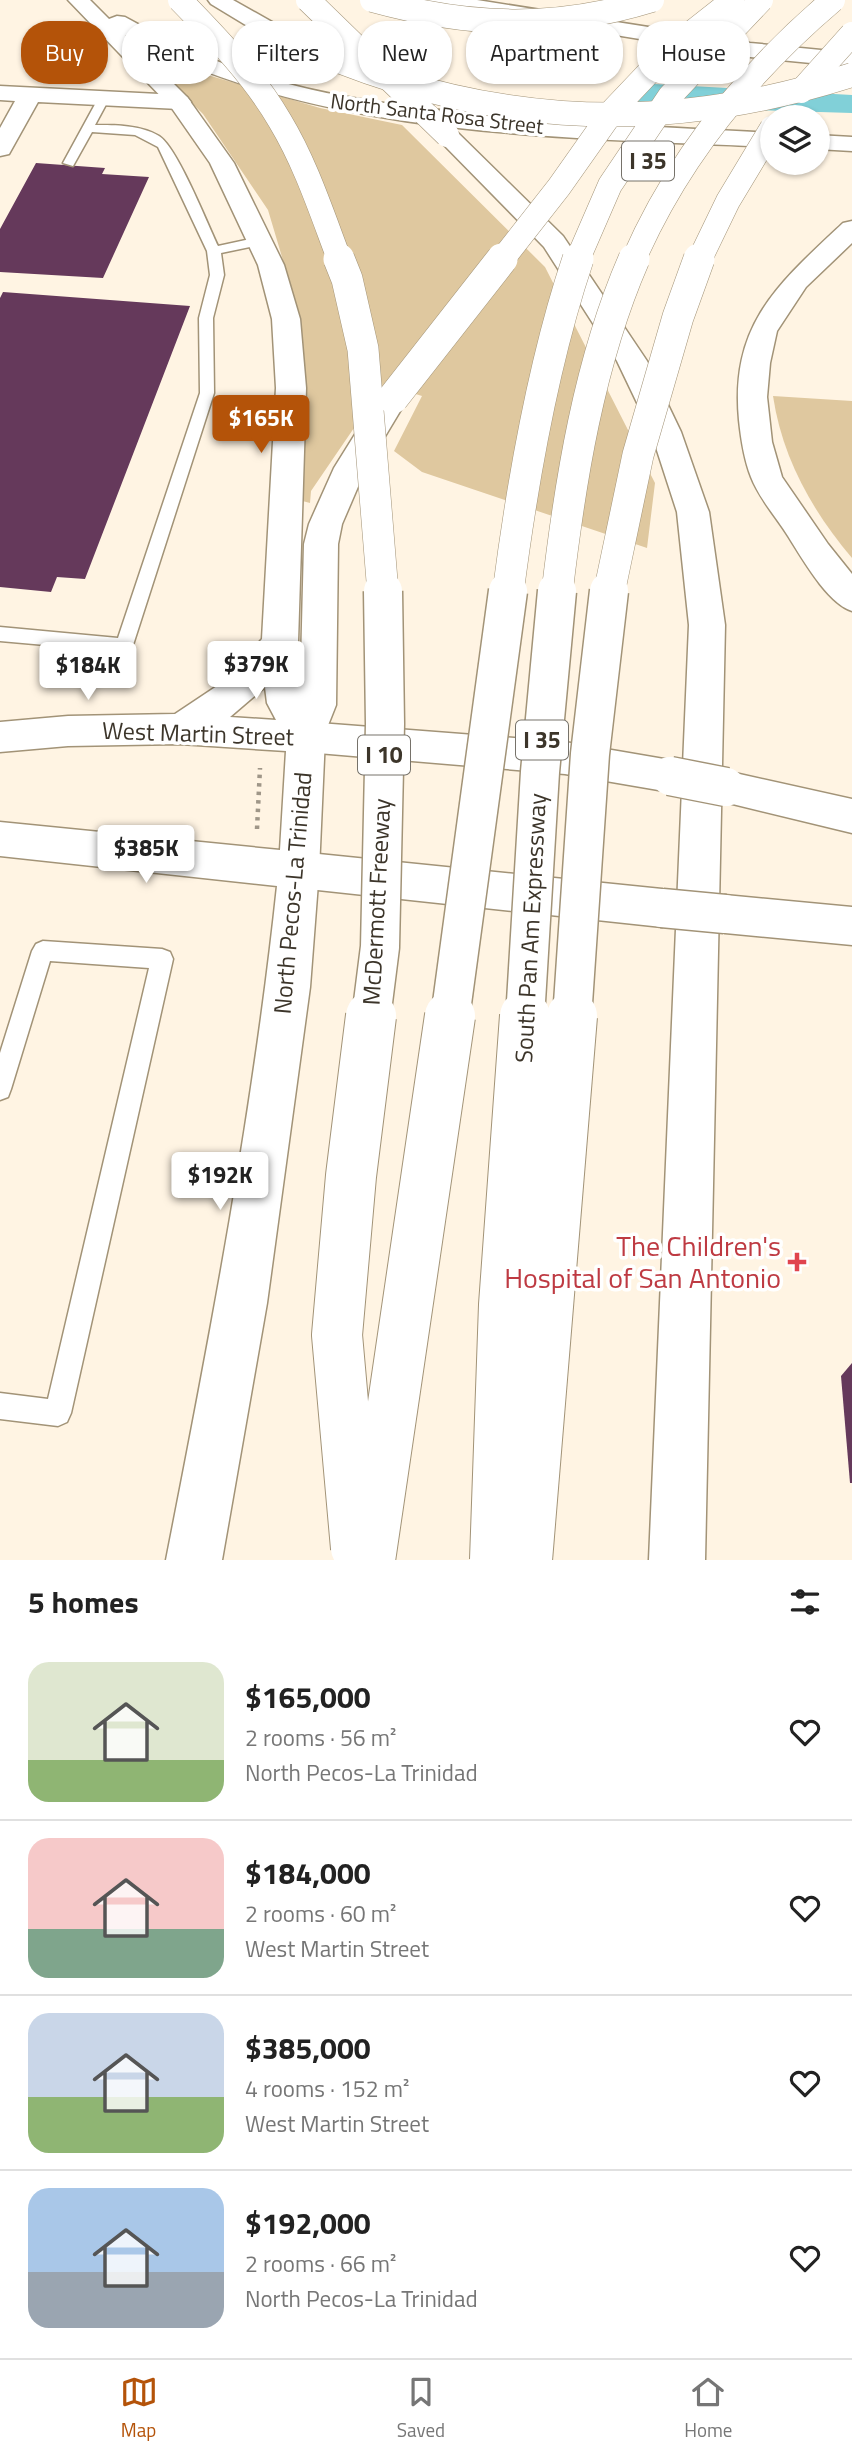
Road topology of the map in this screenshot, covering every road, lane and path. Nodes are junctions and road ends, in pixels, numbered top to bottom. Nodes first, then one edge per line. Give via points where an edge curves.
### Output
1 (80, 0) edge
2 (180, 0) edge
3 (218, 0) edge
4 (308, 0) edge
5 (372, 0) edge
6 (436, 0) edge
7 (588, 0) edge
8 (652, 0) edge
9 (734, 0) edge
10 (761, 0) edge
11 (833, 0) edge
12 (786, 8) dead end
13 (544, 19) junction
14 (852, 34) edge
15 (852, 60) edge
16 (852, 75) edge
17 (0, 93) edge
18 (30, 95) junction
19 (103, 99) junction
20 (179, 102) junction
21 (790, 105) edge
22 (88, 128) junction
23 (760, 139) edge
24 (830, 143) edge
25 (852, 144) edge
26 (760, 146) edge
27 (0, 149) edge
28 (69, 163) dead end
29 (852, 229) edge
30 (260, 241) junction
31 (214, 251) junction
32 (552, 359) junction
33 (852, 597) edge
34 (0, 634) edge
35 (280, 642) junction
36 (180, 729) junction
37 (0, 737) edge
38 (306, 737) junction
39 (260, 763) dead end
40 (852, 816) edge
41 (257, 832) dead end
42 (0, 839) edge
43 (299, 870) junction
44 (852, 926) edge
45 (0, 1089) edge
46 (0, 1406) edge
47 (194, 1560) edge
48 (357, 1560) edge
49 (370, 1560) edge
50 (495, 1560) edge
51 (527, 1560) edge
52 (677, 1560) edge

1 - 20 main road, North Pecos-La Trinidad
1 - 23 main road, North Santa Rosa Street via 190,60 308,97 369,109 538,127
2 - 48 main road, McDermott Freeway / I 10, bridge via 223,44 280,120 308,176 347,279 363,349 385,619 385,724 380,947 351,1176 337,1335
3 - 16 main road, bridge via 280,36 378,77 464,100 542,111 678,112 773,99
4 - 52 main road, bridge via 554,242 625,350 666,432 693,512 707,625
5 - 8 main road, bridge via 441,18 522,24 580,18
6 - 13 main road
7 - 13 main road
9 - 38 main road, bridge via 671,49 633,87 393,398 344,479 321,544 318,705
10 - 32 main road, I 35, bridge via 670,96 610,186 564,299
11 - 50 main road, South Pan Am Expressway / I 35, bridge via 751,76 708,129 667,193 628,271 594,380 564,529 541,755 501,1353
12 - 32 main road, I 35, bridge via 703,91 642,169 594,261
13 - 15 main road via 750,50
14 - 21 main road, bridge
17 - 18 main road
18 - 19 main road
18 - 27 main road
19 - 20 main road
19 - 22 lane
20 - 30 main road, North Pecos-La Trinidad via 222,163
22 - 28 lane
22 - 31 lane via 154,136 163,145
24 - 25 main road
26 - 51 main road, South Pan Am Expressway / I 35, bridge via 715,223 691,278 625,503 611,579 586,807
29 - 33 main road via 796,282 763,331 752,397 767,478 816,554
30 - 31 lane
30 - 35 main road, North Pecos-La Trinidad via 286,319 291,388
31 - 34 lane via 217,275 206,318 207,393 124,645
32 - 49 main road, I 35, bridge via 517,523 463,930
35 - 36 main road via 244,689
35 - 38 main road, North Pecos-La Trinidad via 285,703
36 - 37 main road, West Martin Street
36 - 38 main road, West Martin Street
38 - 40 main road, West Martin Street, bridge via 565,758
38 - 43 main road, North Pecos-La Trinidad
39 - 41 path
42 - 43 main road
43 - 44 main road, bridge
43 - 47 main road, North Pecos-La Trinidad via 288,987 244,1289
45 - 46 lane via 43,951 162,959 58,1413

